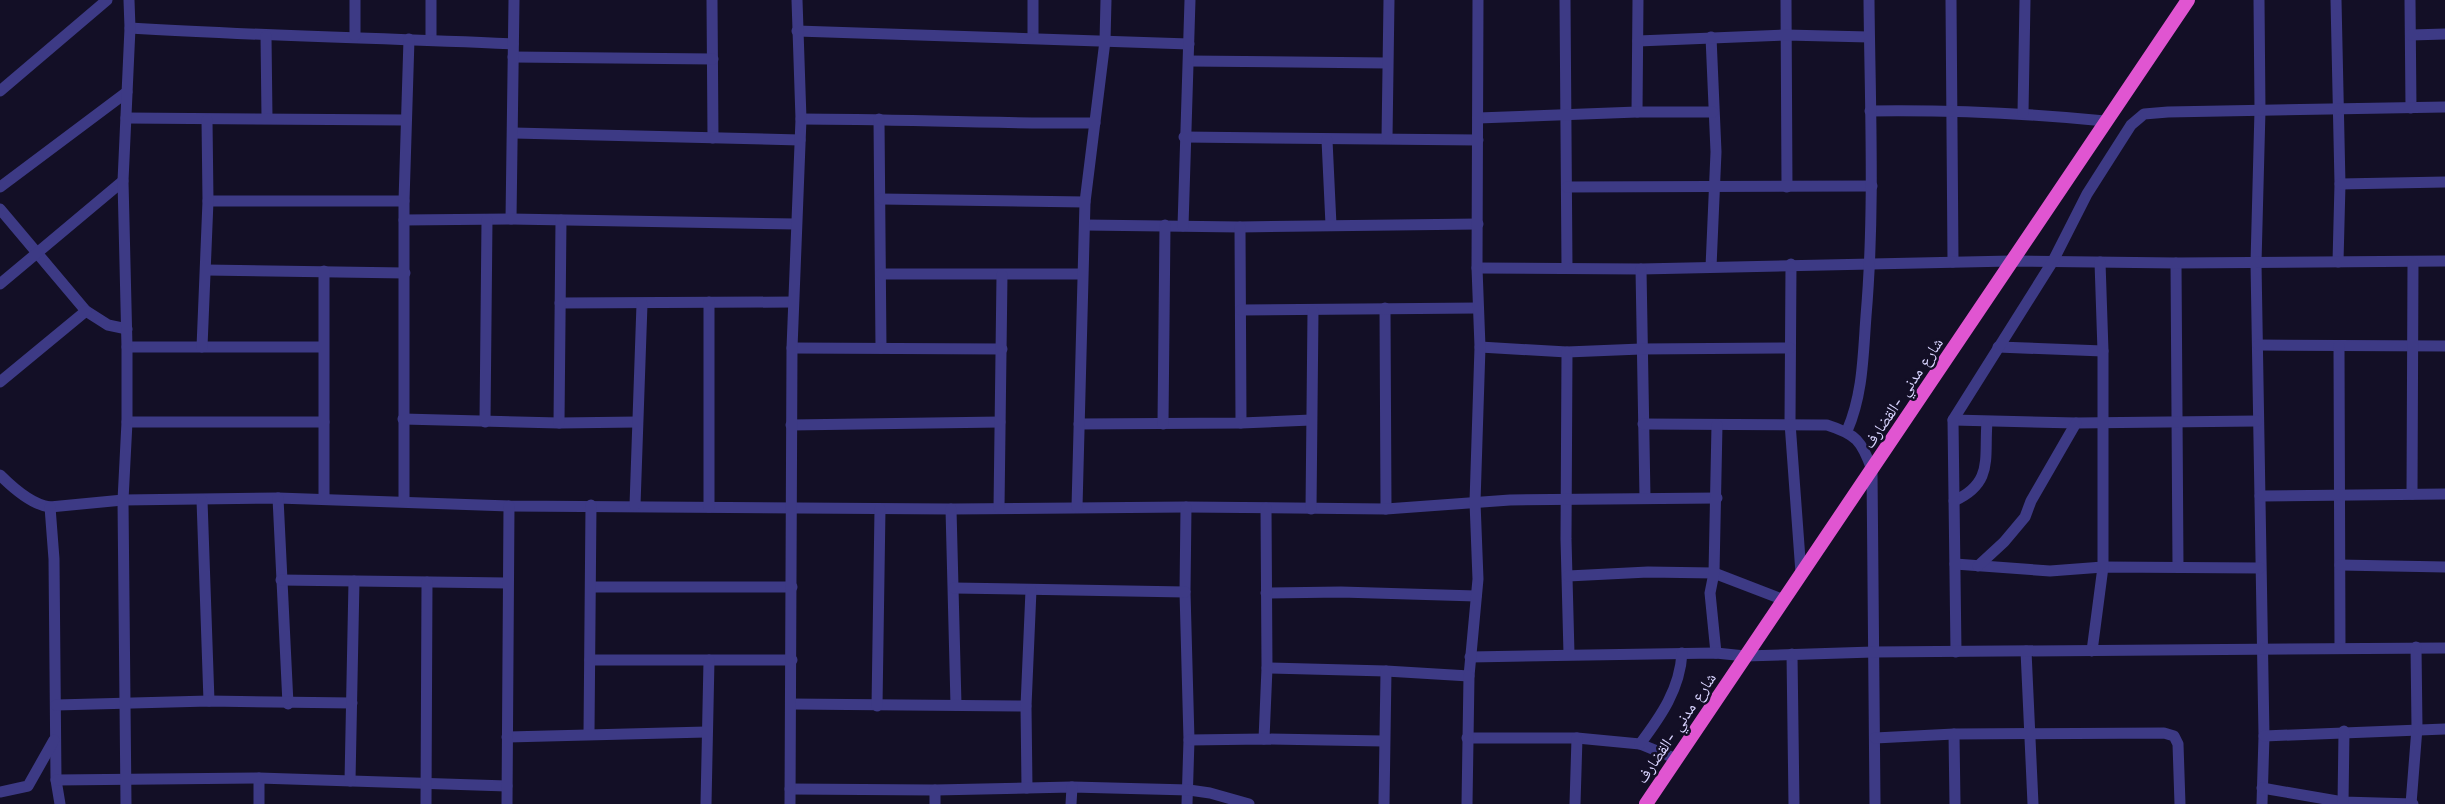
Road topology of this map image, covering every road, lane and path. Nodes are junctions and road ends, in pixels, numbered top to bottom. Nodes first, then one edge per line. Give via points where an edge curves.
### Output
1 (107, 0) edge
2 (129, 0) edge
3 (355, 0) edge
4 (431, 0) edge
5 (514, 0) edge
6 (712, 0) edge
7 (797, 0) edge
8 (1033, 0) edge
9 (1106, 0) edge
10 (1190, 0) edge
11 (1389, 0) edge
12 (1478, 0) edge
13 (1564, 0) edge
14 (1638, 0) edge
15 (1786, 0) edge
16 (1869, 0) edge
17 (1951, 0) edge
18 (2025, 0) edge
19 (2188, 0) edge
20 (2259, 0) edge
21 (2336, 0) edge
22 (2410, 0) edge
23 (130, 28) junction
24 (797, 31) junction
25 (2445, 34) edge
26 (1786, 35) junction
27 (2411, 35) junction
28 (266, 36) junction
29 (355, 36) junction
30 (1711, 37) junction
31 (1869, 37) junction
32 (1033, 38) junction
33 (409, 39) junction
34 (431, 40) junction
35 (1105, 41) junction
36 (1638, 41) junction
37 (513, 44) junction
38 (1189, 44) junction
39 (513, 57) junction
40 (713, 59) junction
41 (1190, 60) junction
42 (1387, 63) junction
43 (0, 91) edge
44 (127, 92) junction
45 (2445, 107) edge
46 (2411, 108) junction
47 (1953, 110) junction
48 (2260, 110) junction
49 (2339, 110) junction
50 (1870, 111) junction
51 (1637, 112) junction
52 (1713, 112) junction
53 (2023, 113) junction
54 (1566, 116) junction
55 (126, 118) junction
56 (267, 118) junction
57 (1478, 118) junction
58 (800, 119) junction
59 (879, 119) junction
60 (207, 120) junction
61 (406, 120) junction
62 (2105, 121) junction
63 (1095, 123) junction
64 (514, 133) junction
65 (1184, 137) junction
66 (713, 138) junction
67 (1387, 138) junction
68 (800, 140) junction
69 (1327, 140) junction
70 (1478, 140) junction
71 (123, 180) junction
72 (2445, 182) edge
73 (2340, 184) junction
74 (1715, 186) junction
75 (1872, 186) junction
76 (0, 187) edge
77 (1568, 187) junction
78 (1787, 187) junction
79 (881, 199) junction
80 (208, 201) junction
81 (404, 201) junction
82 (1085, 202) junction
83 (0, 209) edge
84 (511, 219) junction
85 (404, 220) junction
86 (487, 220) junction
87 (561, 220) junction
88 (796, 224) junction
89 (1084, 224) junction
90 (1478, 224) junction
91 (1330, 225) junction
92 (1165, 226) junction
93 (1183, 226) junction
94 (1240, 226) junction
95 (38, 251) junction
96 (2010, 261) junction
97 (2053, 261) junction
98 (2445, 261) edge
99 (1871, 262) junction
100 (1953, 262) junction
101 (2100, 262) junction
102 (2338, 262) junction
103 (2413, 262) junction
104 (2176, 263) junction
105 (2256, 263) junction
106 (1791, 264) junction
107 (1711, 267) junction
108 (1477, 268) junction
109 (1566, 268) junction
110 (1641, 268) junction
111 (206, 270) junction
112 (324, 271) junction
113 (405, 273) junction
114 (881, 274) junction
115 (1082, 274) junction
116 (1002, 275) junction
117 (0, 284) edge
118 (709, 302) junction
119 (793, 302) junction
120 (560, 303) junction
121 (642, 304) junction
122 (1385, 308) junction
123 (1478, 308) junction
124 (86, 310) junction
125 (1241, 310) junction
126 (1313, 310) junction
127 (126, 329) junction
128 (2258, 346) junction
129 (2339, 346) junction
130 (2445, 346) edge
131 (127, 347) junction
132 (202, 347) junction
133 (323, 347) junction
134 (1480, 347) junction
135 (1998, 347) junction
136 (2413, 347) junction
137 (792, 348) junction
138 (881, 348) junction
139 (1790, 348) junction
140 (1002, 349) junction
141 (1641, 349) junction
142 (2103, 351) junction
143 (1568, 352) junction
144 (0, 382) edge
145 (403, 419) junction
146 (1311, 420) junction
147 (1953, 420) junction
148 (2257, 421) junction
149 (127, 422) junction
150 (324, 422) junction
151 (485, 422) junction
152 (637, 422) junction
153 (1000, 422) junction
154 (1987, 422) junction
155 (2076, 422) junction
156 (2102, 422) junction
157 (1241, 423) junction
158 (1790, 423) junction
159 (2177, 423) junction
160 (559, 424) junction
161 (1079, 424) junction
162 (1163, 424) junction
163 (1643, 424) junction
164 (791, 425) junction
165 (1717, 425) junction
166 (1847, 431) junction
167 (1872, 470) junction
168 (0, 475) edge
169 (2412, 494) junction
170 (2445, 494) edge
171 (2338, 495) junction
172 (2260, 496) junction
173 (278, 498) junction
174 (324, 498) junction
175 (1645, 498) junction
176 (1717, 498) junction
177 (123, 500) junction
178 (202, 500) junction
179 (404, 501) junction
180 (1568, 501) junction
181 (1954, 501) junction
182 (1476, 502) junction
183 (635, 505) junction
184 (50, 506) junction
185 (509, 506) junction
186 (591, 506) junction
187 (709, 507) junction
188 (792, 507) junction
189 (1077, 507) junction
190 (1186, 507) junction
191 (880, 508) junction
192 (999, 508) junction
193 (1266, 508) junction
194 (951, 509) junction
195 (1311, 509) junction
196 (1386, 509) junction
197 (1956, 564) junction
198 (2340, 565) junction
199 (1978, 566) junction
200 (2103, 567) junction
201 (2178, 567) junction
202 (2445, 567) edge
203 (2260, 568) junction
204 (1801, 572) junction
205 (1714, 573) junction
206 (1568, 576) junction
207 (281, 580) junction
208 (354, 581) junction
209 (427, 582) junction
210 (507, 583) junction
211 (591, 587) junction
212 (792, 587) junction
213 (954, 588) junction
214 (1031, 590) junction
215 (1185, 592) junction
216 (1266, 593) junction
217 (1476, 596) junction
218 (1784, 600) junction
219 (2416, 647) junction
220 (2340, 648) junction
221 (2445, 648) edge
222 (2262, 649) junction
223 (2092, 651) junction
224 (1872, 652) junction
225 (1956, 652) junction
226 (2026, 652) junction
227 (1682, 653) junction
228 (1716, 653) junction
229 (1569, 654) junction
230 (1792, 654) junction
231 (1746, 656) junction
232 (1470, 657) junction
233 (590, 660) junction
234 (709, 660) junction
235 (792, 660) junction
236 (1267, 668) junction
237 (1386, 671) junction
238 (1469, 676) junction
239 (209, 701) junction
240 (352, 703) junction
241 (126, 704) junction
242 (288, 704) junction
243 (790, 704) junction
244 (56, 705) junction
245 (956, 705) junction
246 (878, 706) junction
247 (1026, 706) junction
248 (2416, 728) junction
249 (2445, 729) edge
250 (2344, 731) junction
251 (706, 732) junction
252 (2030, 733) junction
253 (589, 734) junction
254 (1954, 734) junction
255 (2264, 736) junction
256 (507, 737) junction
257 (55, 738) junction
258 (1467, 738) junction
259 (1577, 738) junction
260 (1875, 738) junction
261 (1264, 739) junction
262 (1190, 740) junction
263 (1383, 741) junction
264 (1640, 744) junction
265 (1677, 759) junction
266 (127, 778) junction
267 (259, 778) junction
268 (56, 780) junction
269 (350, 781) junction
270 (426, 783) junction
271 (507, 786) junction
272 (1072, 787) junction
273 (1026, 788) junction
274 (2262, 788) junction
275 (790, 789) junction
276 (935, 790) junction
277 (1189, 790) junction
278 (0, 792) edge
279 (1188, 803) edge
280 (2343, 803) edge
281 (60, 804) edge
282 (126, 804) edge
283 (259, 804) edge
284 (426, 804) edge
285 (507, 804) edge
286 (706, 804) edge
287 (790, 804) edge
288 (935, 804) edge
289 (1071, 804) edge
290 (1249, 804) edge
291 (1384, 804) edge
292 (1467, 804) edge
293 (1575, 804) edge
294 (1646, 804) edge
295 (1794, 804) edge
296 (1875, 804) edge
297 (1954, 804) edge
298 (2033, 804) edge
299 (2180, 804) edge
300 (2262, 804) edge
301 (2412, 804) edge

1 - 43 street
2 - 23 street
3 - 29 street
4 - 34 street
5 - 37 street
6 - 40 street
7 - 24 street
8 - 32 street
9 - 35 street
10 - 38 street
11 - 42 street
12 - 57 street
13 - 54 street
14 - 36 street
15 - 26 street
16 - 31 street
17 - 47 street
18 - 53 street
19 - 62 highway, شارع مدني -القضارف
20 - 48 street
21 - 49 street
22 - 27 street
23 - 28 street
23 - 44 street
24 - 32 street
24 - 58 street
25 - 27 street
26 - 30 street
26 - 31 street
26 - 78 street
27 - 46 street
28 - 29 street
28 - 56 street
29 - 33 street
30 - 36 street
30 - 52 street
31 - 50 street
32 - 35 street
33 - 34 street
33 - 61 street
34 - 37 street
35 - 38 street
35 - 63 street
36 - 51 street
37 - 39 street
38 - 41 street
39 - 40 street
39 - 64 street
40 - 66 street
41 - 42 street
41 - 65 street
42 - 67 street
44 - 55 street
44 - 76 street
45 - 46 street
46 - 49 street
47 - 50 street
47 - 53 street
47 - 100 street
48 - 49 street
48 - 97 street via 2144,114 2131,125 2087,194
48 - 105 street
49 - 73 street
50 - 75 street
51 - 52 street
51 - 54 street
52 - 74 street
53 - 62 street
54 - 57 street
54 - 77 street
55 - 60 street
55 - 71 street
56 - 60 street
56 - 61 street
57 - 70 street
58 - 59 street
58 - 68 street
59 - 63 street via 989,124
59 - 79 street
60 - 80 street
61 - 81 street
62 - 96 highway, شارع مدني -القضارف
63 - 82 street
64 - 66 street
64 - 84 street
65 - 69 street
65 - 93 street
66 - 68 street
67 - 69 street
67 - 70 street
68 - 88 street
69 - 91 street
70 - 90 street
71 - 95 street
71 - 127 street
72 - 73 street
73 - 102 street
74 - 77 street
74 - 78 street
74 - 107 street
75 - 78 street
75 - 99 street
77 - 109 street
79 - 82 street
79 - 114 street
80 - 81 street
80 - 111 street
81 - 85 street
82 - 89 street
83 - 95 street
84 - 86 street
84 - 87 street
85 - 86 street
85 - 113 street
86 - 151 street
87 - 88 street
87 - 120 street
88 - 119 street
89 - 92 street
89 - 115 street
90 - 91 street
90 - 108 street
91 - 94 street
92 - 93 street
92 - 162 street
93 - 94 street
94 - 125 street
95 - 117 street
95 - 124 street
96 - 97 street
96 - 100 street
96 - 167 highway, شارع مدني -القضارف
97 - 101 street
97 - 135 street
98 - 103 street
99 - 100 street
99 - 106 street
99 - 166 street via 1861,390
101 - 104 street
101 - 142 street
102 - 103 street
102 - 105 street
103 - 136 street
104 - 105 street
104 - 159 street
105 - 128 street
106 - 107 street
106 - 139 street
107 - 110 street
108 - 109 street
108 - 123 street
109 - 110 street
110 - 141 street
111 - 112 street
111 - 132 street
112 - 113 street
112 - 133 street
113 - 145 street
114 - 116 street
114 - 138 street
115 - 116 street
115 - 161 street
116 - 140 street
118 - 119 street
118 - 121 street
118 - 187 street
119 - 137 street
120 - 121 street
120 - 160 street
121 - 152 street
122 - 123 street
122 - 126 street
122 - 196 street
123 - 134 street
124 - 127 street via 108,325
124 - 144 street
125 - 126 street
125 - 157 street
126 - 146 street
127 - 131 street
128 - 129 street
128 - 148 street
129 - 136 street
129 - 171 street
130 - 136 street
131 - 132 street
131 - 149 street
132 - 133 street
133 - 150 street
134 - 143 street
134 - 182 street
135 - 142 street
135 - 147 street
136 - 169 street
137 - 138 street
137 - 164 street
138 - 140 street
139 - 141 street
139 - 158 street
140 - 153 street
141 - 143 street
141 - 163 street
142 - 156 street
143 - 180 street
145 - 151 street
145 - 179 street
146 - 157 street
146 - 195 street
147 - 154 street
147 - 181 street
148 - 159 street
148 - 172 street
149 - 150 street
149 - 177 street
150 - 174 street
151 - 160 street
152 - 160 street
152 - 183 street
153 - 164 street
153 - 192 street
154 - 155 street
154 - 181 street via 1986,466 1982,479 1965,496
155 - 156 street
155 - 199 street via 2025,517
156 - 159 street
156 - 200 street
157 - 162 street
158 - 165 street
158 - 166 street via 1827,425
158 - 204 street
159 - 201 street
161 - 162 street
161 - 189 street
163 - 165 street
163 - 175 street
164 - 188 street
165 - 176 street
166 - 167 street via 1865,449
167 - 204 highway, شارع مدني -القضارف
167 - 224 street
168 - 184 street via 38,504
169 - 170 street
169 - 171 street
171 - 172 street
171 - 198 street
172 - 203 street
173 - 174 street
173 - 178 street
173 - 207 street
174 - 179 street
175 - 176 street
175 - 180 street
176 - 205 street
177 - 178 street
177 - 184 street
177 - 241 street
178 - 239 street
179 - 185 street
180 - 182 street
180 - 206 street
181 - 197 street
182 - 196 street
182 - 217 street
183 - 186 street
183 - 187 street
184 - 244 street
185 - 186 street
185 - 210 street
186 - 211 street
187 - 188 street
188 - 191 street
188 - 212 street
189 - 190 street
189 - 192 street
190 - 193 street
190 - 215 street
191 - 194 street
191 - 246 street
192 - 194 street
193 - 195 street
193 - 216 street
194 - 213 street
195 - 196 street
197 - 199 street
197 - 225 street
198 - 202 street
198 - 220 street
199 - 200 street via 2050,570
200 - 201 street
200 - 223 street
201 - 203 street
203 - 222 street
204 - 218 highway, شارع مدني -القضارف
205 - 206 street
205 - 218 street
205 - 228 street via 1710,593
206 - 229 street
207 - 208 street
207 - 242 street
208 - 209 street
208 - 240 street
209 - 210 street
209 - 270 street
210 - 256 street
211 - 212 street
211 - 233 street
212 - 235 street
213 - 214 street
213 - 245 street
214 - 215 street
214 - 247 street
215 - 262 street
216 - 217 street
216 - 236 street
217 - 232 street
218 - 231 highway, شارع مدني -القضارف
219 - 220 street
219 - 221 street
219 - 248 street
220 - 222 street
222 - 223 street
222 - 255 street
223 - 226 street
224 - 225 street
224 - 230 street
224 - 260 street
225 - 226 street
226 - 252 street
227 - 228 street
227 - 229 street
227 - 264 street via 1678,681
228 - 231 street
229 - 232 street
230 - 231 street
230 - 295 street
231 - 265 highway, شارع مدني -القضارف
232 - 238 street
233 - 234 street
233 - 253 street
234 - 235 street
234 - 251 street
235 - 243 street
236 - 237 street
236 - 261 street
237 - 238 street
237 - 263 street
238 - 258 street
239 - 241 street
239 - 242 street
240 - 242 street
240 - 269 street
241 - 244 street
241 - 266 street
243 - 246 street
243 - 275 street
244 - 257 street
245 - 246 street
245 - 247 street
247 - 273 street
248 - 249 street
248 - 250 street
248 - 301 street
250 - 255 street
250 - 280 street
251 - 253 street
251 - 286 street
252 - 254 street
252 - 298 street
252 - 299 street via 2164,733 2174,736 2178,744
253 - 256 street
254 - 260 street
254 - 297 street
255 - 274 street
256 - 271 street
257 - 268 street
257 - 278 street via 28,786
258 - 259 street
258 - 292 street
259 - 264 street
259 - 293 street
260 - 296 street
261 - 262 street
261 - 263 street
262 - 277 street
263 - 291 street
264 - 265 street
265 - 294 highway, شارع مدني -القضارف
266 - 267 street
266 - 268 street
266 - 282 street
267 - 269 street
267 - 283 street
268 - 281 street
269 - 270 street
270 - 271 street
270 - 284 street
271 - 285 street
272 - 273 street
272 - 277 street
272 - 289 street
273 - 276 street
274 - 280 street
274 - 300 street
275 - 276 street
275 - 287 street
276 - 288 street
277 - 279 street
277 - 290 street
280 - 301 street

